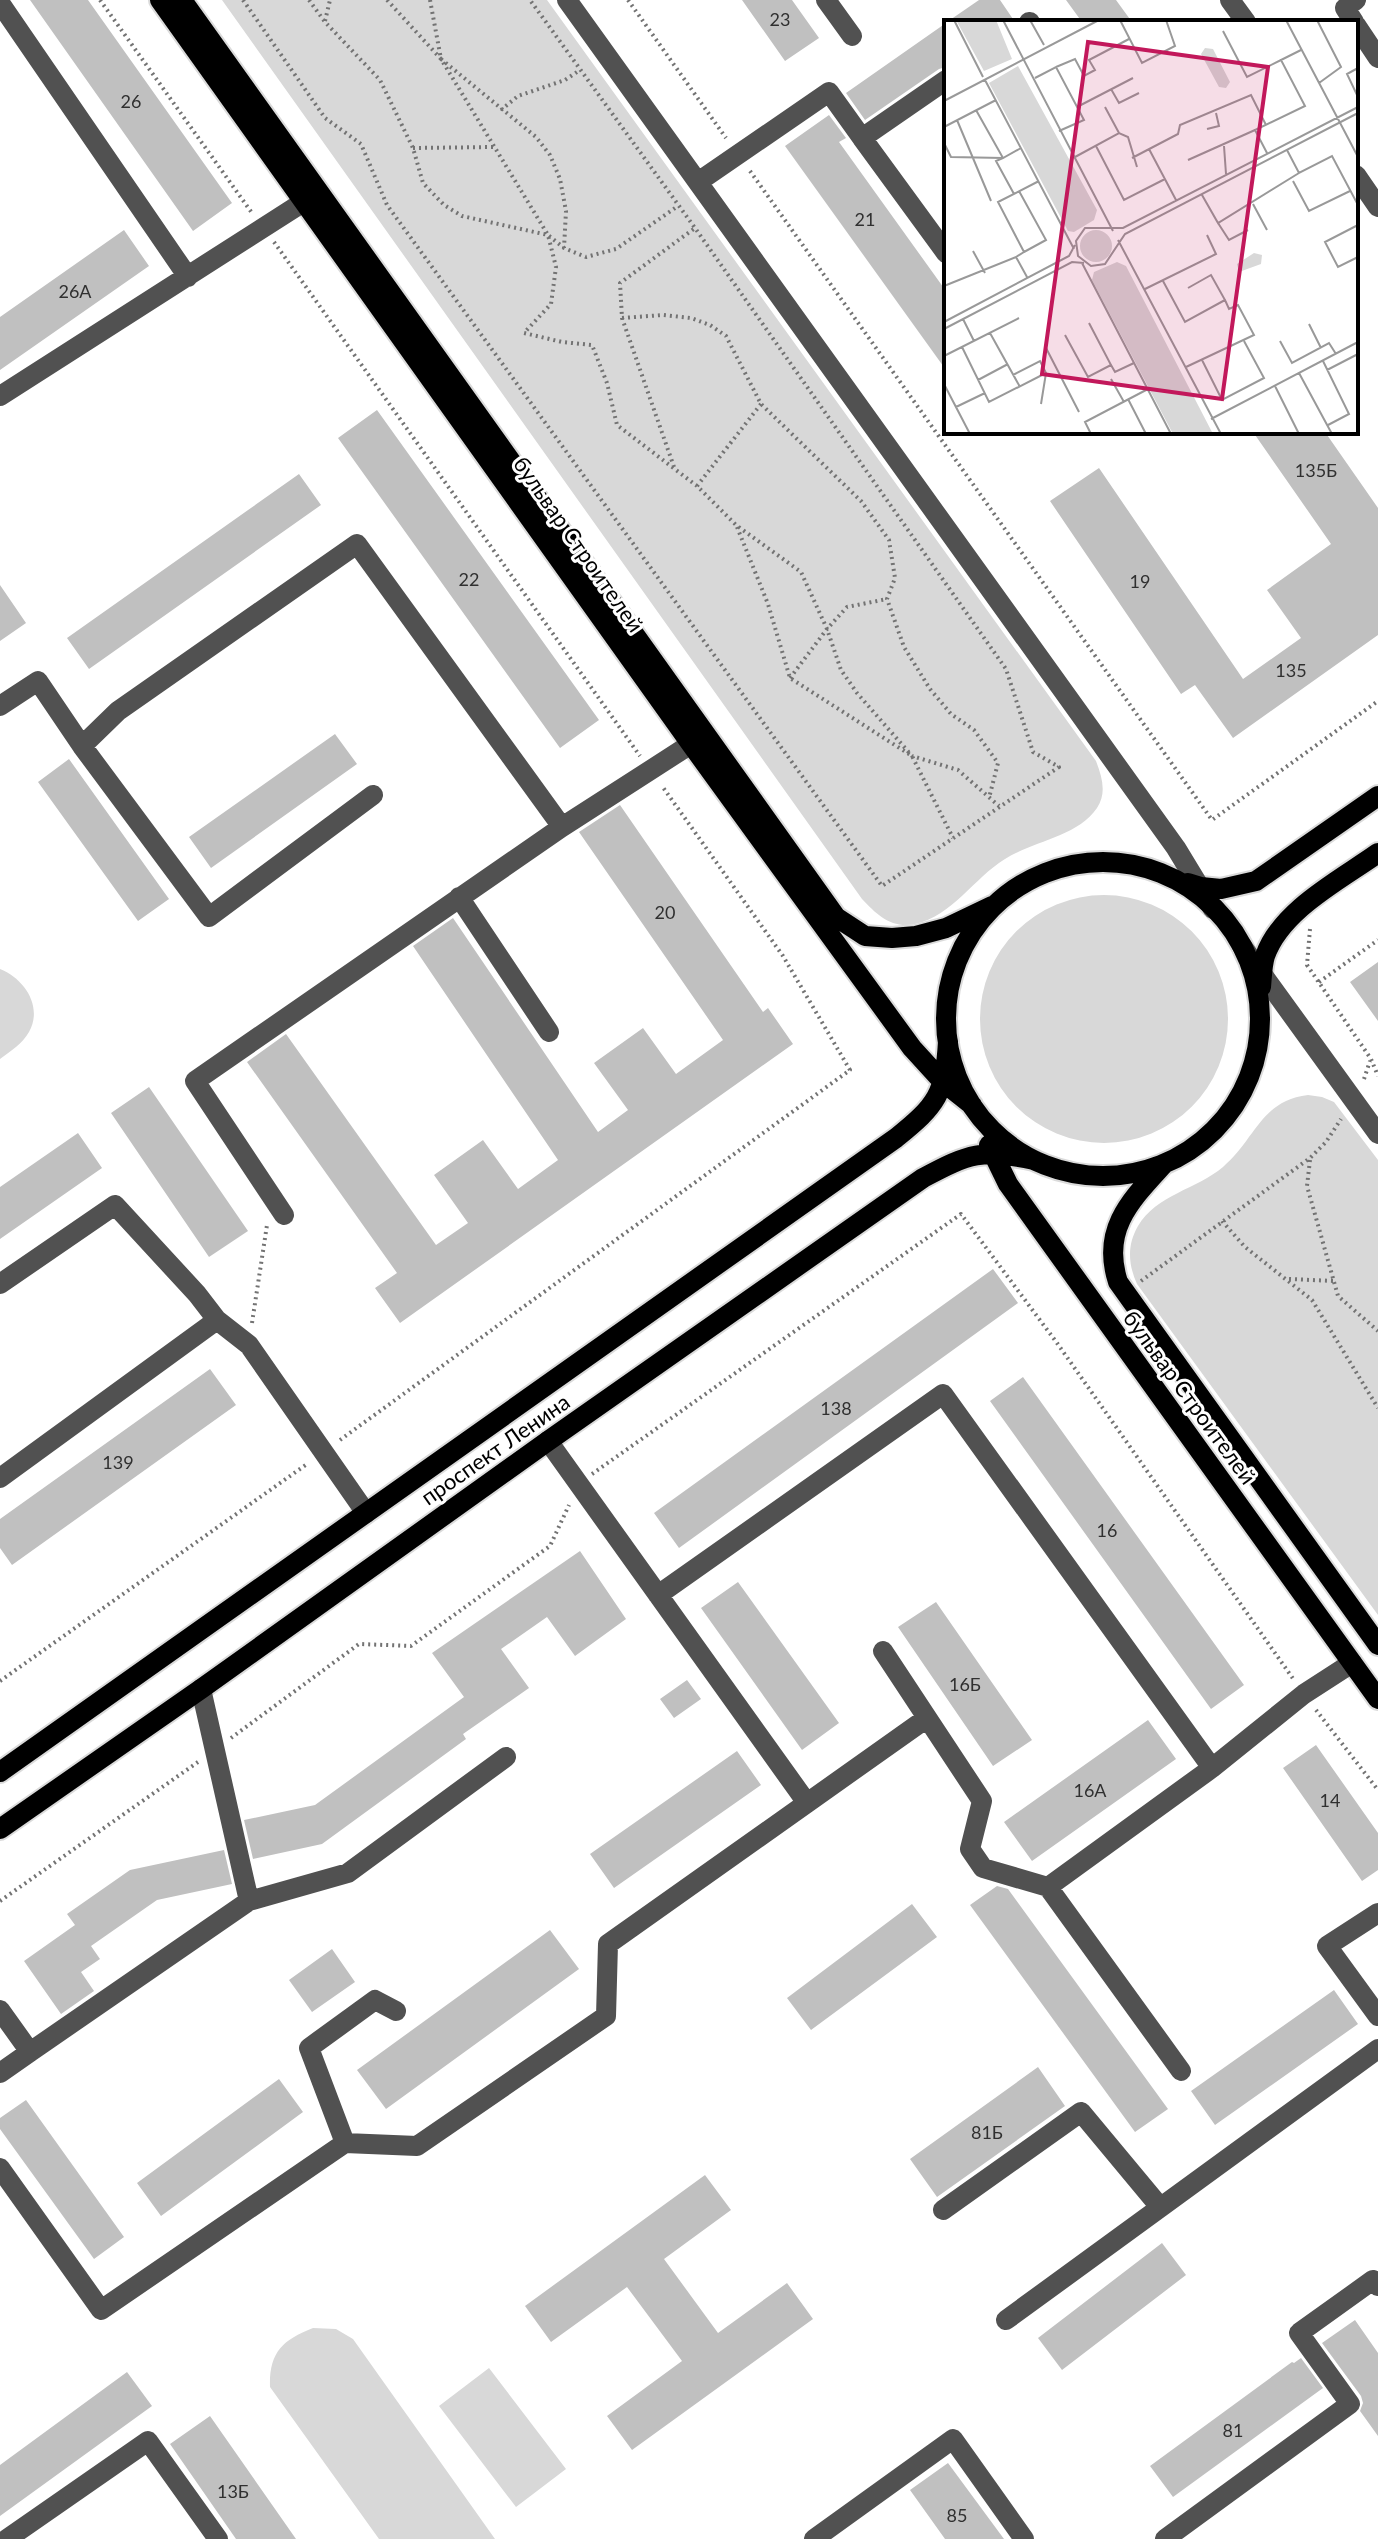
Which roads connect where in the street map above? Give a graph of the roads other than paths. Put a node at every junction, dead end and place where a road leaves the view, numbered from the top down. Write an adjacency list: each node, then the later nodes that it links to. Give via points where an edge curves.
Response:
1 (160, 0): 15 (main road, бульвар Строителей)
2 (182, 0): 30 (main road, бульвар Строителей, via 836,917 865,936 892,938 946,928)
3 (567, 0): 14 (street)
4 (826, 0): 9 (street)
5 (1230, 0): 7 (street)
6 (0, 3): 18 (street)
7 (1245, 20)
8 (1358, 24): 10 (street)
9 (852, 36)
10 (1378, 58)
11 (944, 81): 12 (street)
12 (862, 138): 14 (street, via 829,92); 17 (street)
13 (1358, 178): 16 (street)
14 (698, 182): 28 (street)
15 (305, 201): 18 (street); 21 (main road, бульвар Строителей)
16 (1378, 207)
17 (944, 250)
18 (188, 277): 19 (street)
19 (0, 396)
20 (0, 706): 22 (street, via 38,681)
21 (691, 744): 25 (street); 37 (main road, бульвар Строителей, via 912,1048)
22 (82, 746): 23 (street, via 209,917); 25 (street, via 118,711 357,544)
23 (373, 795)
24 (1378, 796): 28 (main road, via 1256,881 1221,889)
25 (562, 827): 29 (street)
26 (1378, 853): 33 (main road, via 1284,923)
27 (1173, 877): 28 (main road); 30 (main road, via 1122,860 1080,863 1041,873); 31 (main road)
28 (1201, 887): 31 (street)
29 (459, 897): 35 (street); 43 (street, via 195,1081)
30 (992, 906): 36 (main road, via 974,928 952,976)
31 (1213, 909): 32 (main road)
32 (1242, 946): 33 (street); 34 (main road)
33 (1262, 972): 34 (main road); 39 (street)
34 (1260, 1007): 42 (main road, via 1256,1058 1238,1101 1205,1141)
35 (549, 1032)
36 (948, 1041): 37 (main road, проспект Ленина); 38 (main road)
37 (943, 1082): 38 (main road, бульвар Строителей); 48 (main road, проспект Ленина, via 925,1115 896,1138)
38 (976, 1109): 40 (main road, бульвар Строителей); 41 (main road, via 995,1132)
39 (1378, 1134)
40 (991, 1154): 41 (main road, проспект Ленина); 46 (main road, проспект Ленина, via 960,1158 923,1178); 52 (main road, бульвар Строителей)
41 (1034, 1160): 42 (main road, via 1084,1174)
42 (1163, 1165): 50 (main road, бульвар Строителей, via 1120,1219 1112,1255 1118,1282)
43 (284, 1215)
44 (0, 1284): 45 (street, via 115,1205)
45 (217, 1320): 47 (street); 48 (street, via 249,1345)
46 (548, 1441): 49 (street); 53 (main road, проспект Ленина)
47 (0, 1478)
48 (366, 1513): 58 (main road, проспект Ленина)
49 (658, 1595): 57 (street, via 943,1394); 59 (street)
50 (1378, 1645)
51 (883, 1651): 55 (street)
52 (1352, 1663): 54 (main road, бульвар Строителей); 57 (street)
53 (201, 1689): 60 (main road, проспект Ленина); 62 (street)
54 (1378, 1699)
55 (927, 1718): 59 (street); 61 (street, via 982,1801 970,1849 983,1868)
56 (506, 1757): 62 (street, via 348,1873)
57 (1212, 1768): 61 (street)
58 (0, 1772)
59 (807, 1803): 71 (street, via 608,1944 606,2016 417,2146)
60 (0, 1829)
61 (1048, 1887): 69 (street)
62 (249, 1901): 68 (street)
63 (1378, 1913): 66 (street, via 1327,1946)
64 (0, 2010): 68 (street)
65 (396, 2011): 71 (street, via 375,2000 309,2048)
66 (1378, 2016)
67 (1378, 2049): 73 (street)
68 (30, 2052): 70 (street)
69 (1181, 2071)
70 (0, 2073)
71 (345, 2143): 72 (street, via 101,2310)
72 (0, 2168)
73 (1160, 2207): 74 (street, via 1081,2112); 76 (street)
74 (943, 2210)
75 (1378, 2286): 81 (street, via 1373,2280 1299,2333 1350,2404)
76 (1006, 2320)
77 (7, 2539): 78 (street, via 148,2441)
78 (218, 2539)
79 (814, 2539): 80 (street, via 953,2439)
80 (1024, 2539)
81 (1165, 2539)

